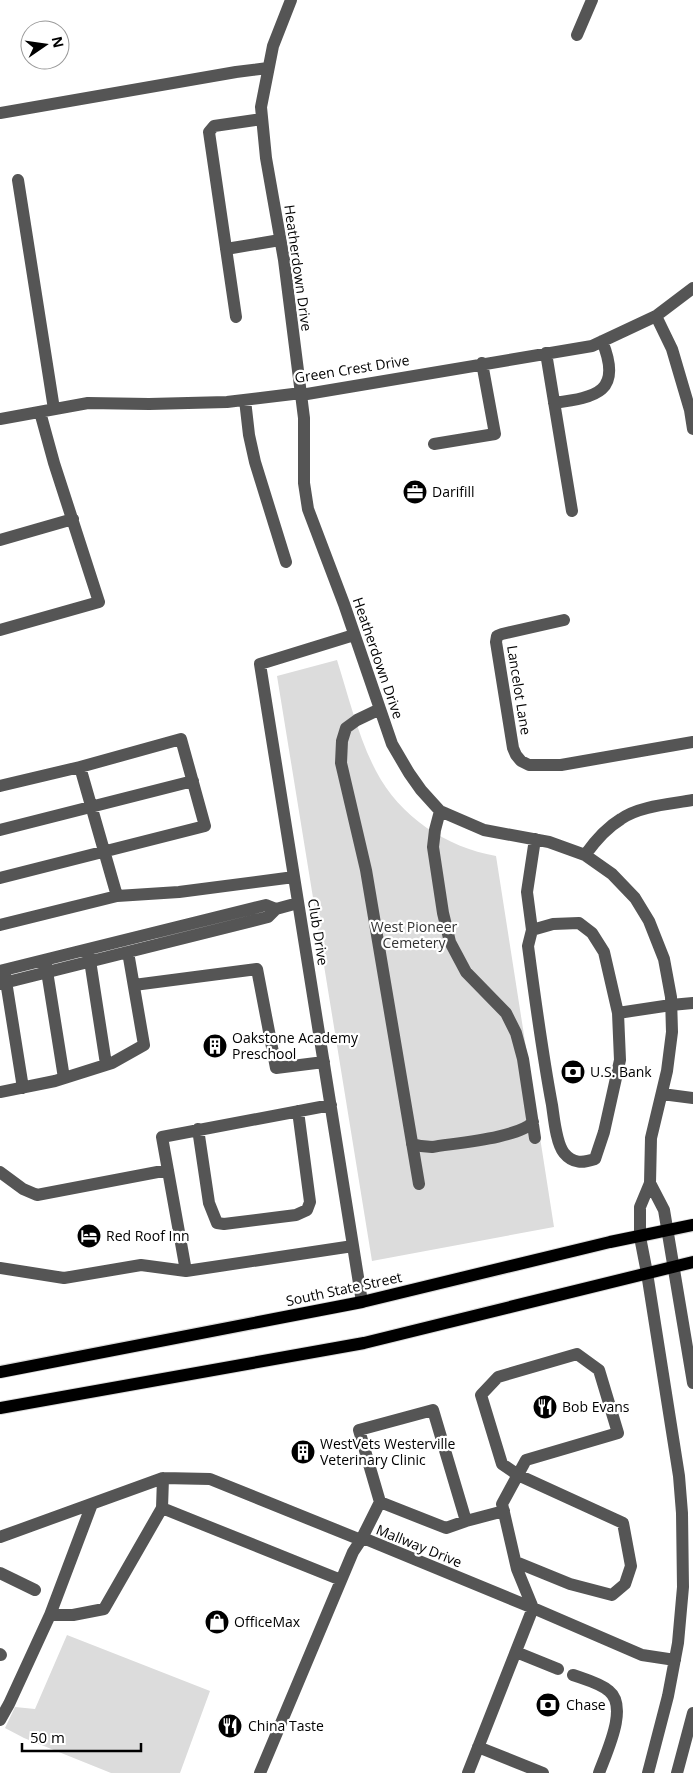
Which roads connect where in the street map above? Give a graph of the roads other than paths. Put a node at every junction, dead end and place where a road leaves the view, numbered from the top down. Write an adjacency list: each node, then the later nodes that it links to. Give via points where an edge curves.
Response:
1 (291, 0): 4 (street, Heatherdown Drive)
2 (592, 0): 3 (street)
3 (577, 35)
4 (268, 68): 5 (street); 6 (street, Heatherdown Drive)
5 (0, 113)
6 (262, 119): 8 (street, Heatherdown Drive); 9 (street, via 214,126 209,132)
7 (18, 180): 19 (street)
8 (280, 240): 9 (street); 16 (street, Heatherdown Drive)
9 (226, 249): 12 (street)
10 (693, 288): 11 (street, Green Crest Drive)
11 (656, 316): 13 (street, Green Crest Drive); 22 (street, via 672,349)
12 (236, 317)
13 (602, 341): 14 (street, Green Crest Drive, via 592,346); 18 (street, via 610,366 606,385 592,396)
14 (546, 353): 15 (street, Green Crest Drive); 18 (street)
15 (482, 363): 16 (street, Green Crest Drive); 23 (street, via 495,434)
16 (301, 393): 17 (street, Green Crest Drive); 30 (street, Heatherdown Drive, via 308,509)
17 (245, 400): 19 (street, Green Crest Drive, via 88,403); 27 (street, via 255,462)
18 (554, 403): 24 (street)
19 (54, 409): 20 (street, Green Crest Drive)
20 (40, 412): 21 (street, Green Crest Drive); 25 (street)
21 (0, 419)
22 (693, 429)
23 (434, 444)
24 (572, 511)
25 (73, 519): 26 (street); 29 (street, via 99,602)
26 (0, 540)
27 (286, 562)
28 (564, 620): 32 (street, Lancelot Lane, via 497,636 513,748 521,762 561,765)
29 (0, 630)
30 (354, 635): 31 (street, Heatherdown Drive); 43 (street, Club Drive, via 260,664)
31 (380, 709): 38 (street, Heatherdown Drive, via 392,744 409,773); 71 (street, via 346,728 341,763 366,870)
32 (693, 742)
33 (80, 766): 34 (street, via 181,739); 35 (street); 37 (street)
34 (193, 781): 37 (street); 41 (street, via 205,826)
35 (0, 786)
36 (693, 800): 42 (street, via 648,808 622,818 599,837)
37 (91, 806): 39 (street); 41 (street)
38 (440, 810): 40 (street, Heatherdown Drive, via 484,830); 68 (street, via 433,847 450,942 466,972 506,1013 516,1033)
39 (0, 830)
40 (536, 839): 42 (street, Heatherdown Drive); 49 (street, via 527,892)
41 (104, 852): 44 (street); 45 (street)
42 (585, 855): 57 (street, Heatherdown Drive, via 612,874 635,898 649,922 664,959)
43 (294, 877): 45 (street, via 179,892); 46 (street, Club Drive)
44 (0, 878)
45 (117, 896): 48 (street)
46 (298, 903): 47 (street); 59 (street, Club Drive)
47 (276, 909): 50 (street, via 268,917); 51 (street, via 266,905)
48 (0, 925)
49 (532, 930): 58 (street, via 553,924 579,923 592,933 604,952); 58 (street, via 528,946 542,1054 557,1133 564,1153 574,1161 582,1163 595,1159 604,1132 620,1060)
50 (128, 952): 51 (street); 55 (street)
51 (89, 955): 52 (street); 60 (street)
52 (46, 966): 53 (street); 54 (street); 61 (street)
53 (2, 970): 54 (street)
54 (3, 984): 62 (street)
55 (134, 986): 59 (street, via 257,969 276,1068); 60 (street, via 144,1045)
56 (693, 1003): 57 (street)
57 (671, 1005): 58 (street); 64 (street, Heatherdown Drive, via 672,1032)
58 (618, 1013)
59 (324, 1062): 66 (street, Club Drive)
60 (106, 1064): 61 (street)
61 (64, 1078): 62 (street)
62 (23, 1088): 63 (street)
63 (0, 1092)
64 (662, 1094): 65 (street); 74 (street, Heatherdown Drive, via 651,1138)
65 (693, 1098)
66 (331, 1105): 67 (street); 79 (street, Club Drive)
67 (298, 1111): 69 (street); 69 (street, via 310,1202 307,1210 296,1215 217,1223 209,1203)
68 (533, 1122): 70 (street); 71 (street, via 506,1134 432,1147)
69 (198, 1129): 72 (street, via 162,1137)
70 (535, 1138)
71 (412, 1144): 75 (street)
72 (168, 1170): 73 (street, via 37,1195); 83 (street)
73 (0, 1172)
74 (650, 1183): 77 (street, Heatherdown Drive, via 664,1210); 78 (street, Heatherdown Drive, via 640,1207)
75 (419, 1184)
76 (693, 1225): 77 (main road, South State Street)
77 (668, 1231): 78 (main road, South State Street); 81 (street, Heatherdown Drive)
78 (640, 1237): 84 (street, Heatherdown Drive); 85 (main road, South State Street)
79 (353, 1246): 83 (street); 85 (street, Club Drive)
80 (693, 1262): 81 (main road)
81 (674, 1266): 84 (main road); 87 (street, Heatherdown Drive)
82 (0, 1268): 83 (street, via 64,1278 141,1265)
83 (186, 1271)
84 (648, 1273): 88 (main road, via 364,1343); 105 (street, Heatherdown Drive, via 680,1476 683,1587)
85 (362, 1302): 86 (main road, South State Street)
86 (0, 1372)
87 (693, 1383)
88 (0, 1408)
89 (518, 1475): 89 (street, via 526,1460 618,1433 599,1370 577,1354 498,1377 481,1395 502,1464); 94 (street, via 502,1504); 98 (street, via 623,1523 631,1566 625,1584 612,1595 570,1584)
90 (162, 1478): 92 (street); 93 (street); 97 (street, via 210,1479)
91 (380, 1502): 95 (street, via 446,1528); 95 (street, via 359,1430 433,1410); 97 (street)
92 (92, 1504): 96 (street); 103 (street)
93 (162, 1508): 100 (street); 103 (street, via 104,1609 73,1615)
94 (504, 1511): 95 (street); 98 (street)
95 (466, 1520)
96 (0, 1537)
97 (361, 1540): 100 (street, Mallway Drive); 102 (street, Mallway Drive, via 368,1540)
98 (516, 1562): 102 (street)
99 (0, 1573): 101 (street)
100 (341, 1580): 111 (street, Mallway Drive)
101 (35, 1590)
102 (533, 1608): 104 (street); 105 (street, Mallway Drive, via 642,1655)
103 (50, 1615): 109 (street)
104 (516, 1652): 106 (street); 110 (street)
105 (675, 1660): 115 (street, Heatherdown Drive)
106 (558, 1669)
107 (572, 1675): 114 (street, via 610,1691 617,1707 617,1721)
108 (693, 1712): 116 (street)
109 (0, 1720)
110 (478, 1747): 112 (street); 113 (street)
111 (260, 1773)
112 (468, 1773)
113 (542, 1773)
114 (599, 1773)
115 (648, 1773)
116 (677, 1773)

